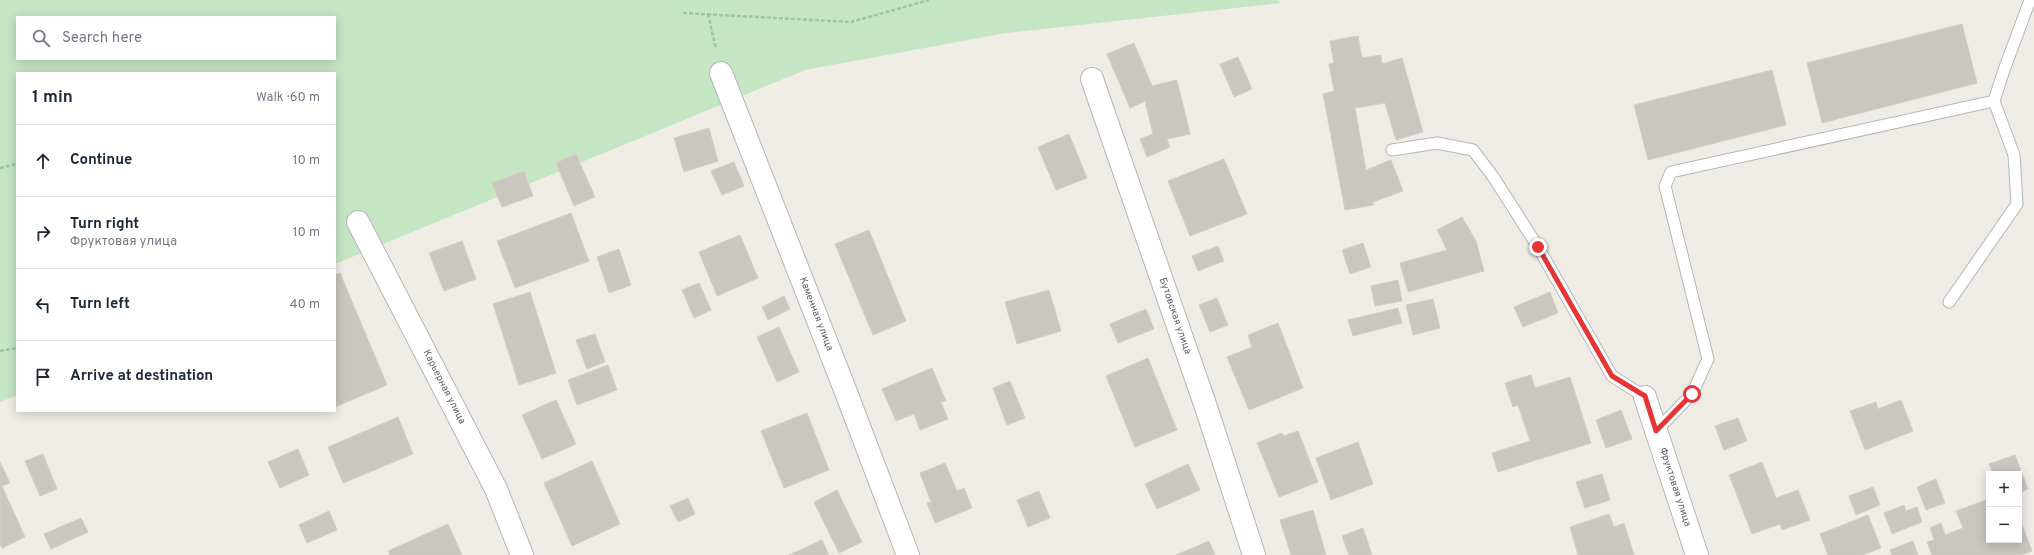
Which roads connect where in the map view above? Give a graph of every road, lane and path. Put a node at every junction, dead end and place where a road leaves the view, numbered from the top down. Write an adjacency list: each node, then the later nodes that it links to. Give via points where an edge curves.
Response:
1 (929, 0): 4 (path, via 851,22)
2 (2030, 0): 7 (lane)
3 (683, 13): 4 (path)
4 (708, 14): 5 (path)
5 (721, 73): 18 (street, Каменная улица)
6 (1092, 79): 19 (street, Бутовская улица, via 1207,410)
7 (1994, 101): 12 (lane, via 2014,155 2017,204); 16 (lane, via 1671,172 1665,186 1708,359 1692,394)
8 (1392, 150): 15 (lane, via 1437,143 1473,150 1538,247 1612,376)
9 (16, 164): 10 (path)
10 (0, 168)
11 (358, 222): 17 (street, Карьерная улица, via 496,489)
12 (1949, 302)
13 (16, 348): 14 (path)
14 (0, 351)
15 (1645, 396): 16 (street, Фруктовая улица)
16 (1656, 431): 20 (street, Фруктовая улица)
17 (522, 555)
18 (908, 555)
19 (1254, 555)
20 (1697, 555)

